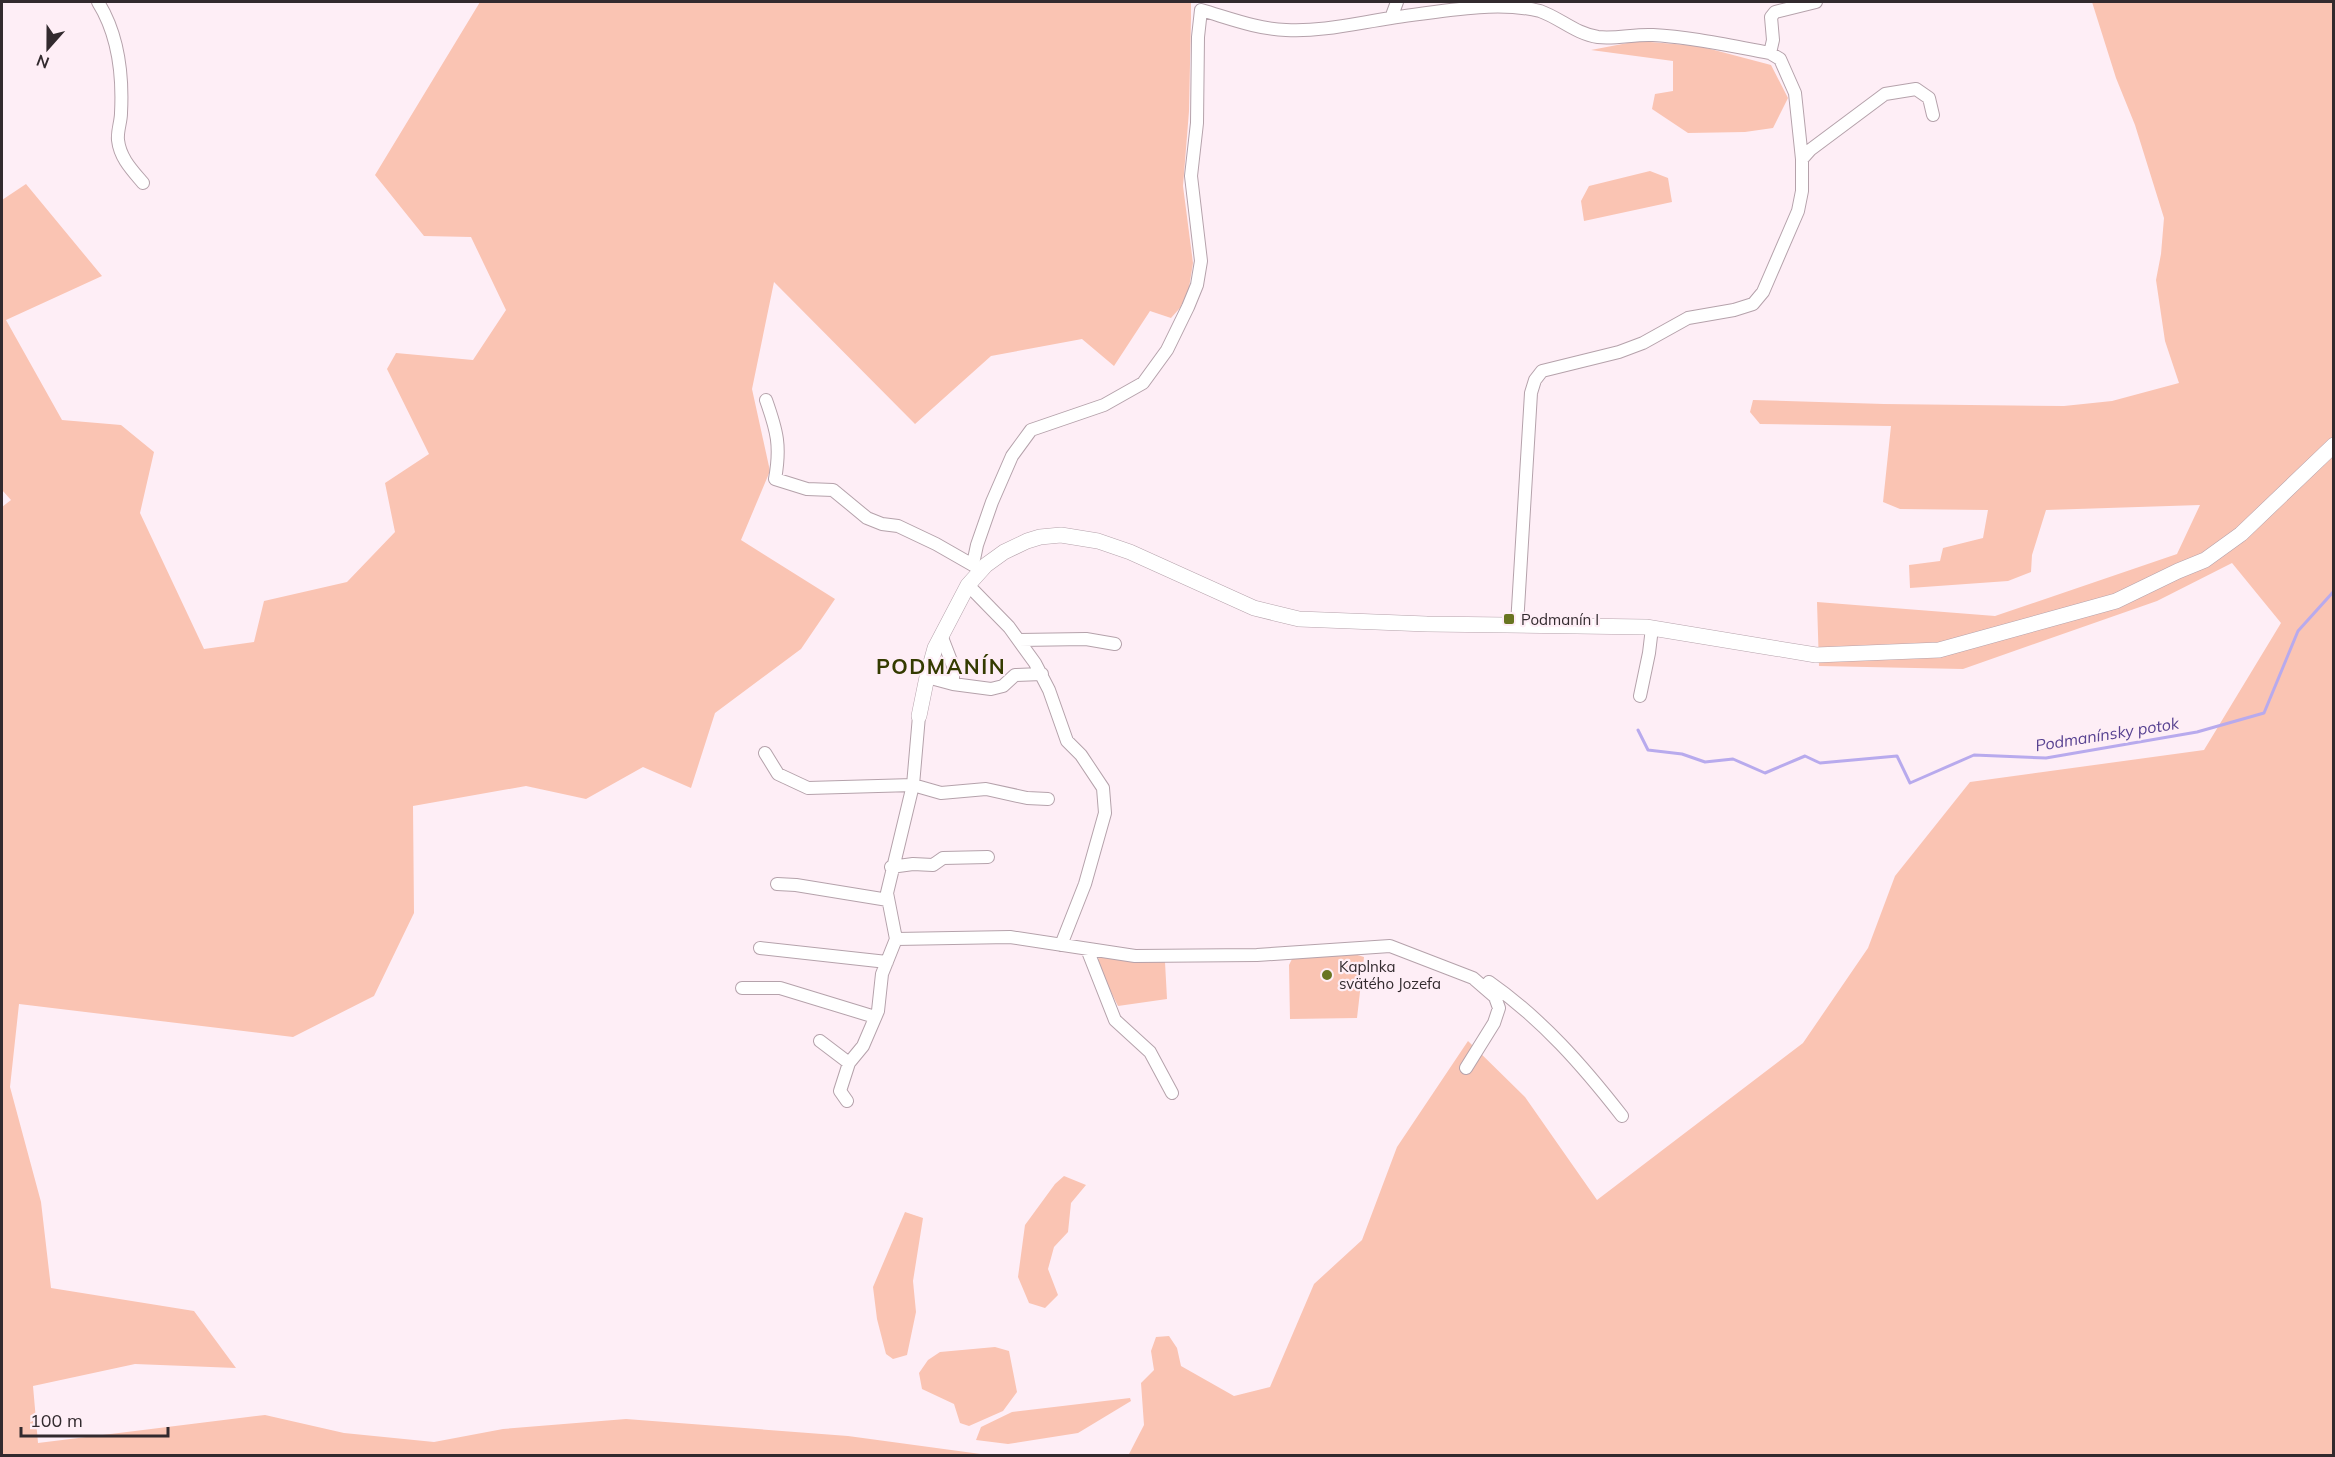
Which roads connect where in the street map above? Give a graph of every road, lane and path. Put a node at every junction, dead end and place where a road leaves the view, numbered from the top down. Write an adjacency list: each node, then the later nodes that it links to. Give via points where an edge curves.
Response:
1 (98, 2): 10 (street, via 120,66 118,140 124,161)
2 (1397, 2): 6 (street)
3 (1770, 2): 5 (street)
4 (1816, 2): 5 (street, via 1782,8)
5 (1771, 17): 7 (street)
6 (1391, 18): 7 (street, via 1500,3 1542,11 1595,37 1684,38); 13 (street, via 1284,30 1201,10 1191,176 1201,261 1197,285 1167,350 1143,383 1104,405 1031,430 1012,456 992,502 977,545)
7 (1770, 53): 9 (street, via 1780,59 1795,93)
8 (1934, 114): 9 (street, via 1929,98 1916,89 1885,94)
9 (1802, 159): 15 (street, via 1798,211 1763,292 1753,304 1688,318 1643,343 1542,371 1535,380 1531,393)
10 (143, 183)
11 (766, 400): 13 (street, via 777,437 775,479 807,489 833,489 867,518 898,526)
12 (2334, 445): 16 (street, via 2241,534 2205,560 2116,601 1940,650 1816,655)
13 (977, 567): 14 (street); 15 (street, via 1027,541 1061,535 1113,546 1240,603 1282,616)
14 (968, 585): 17 (street); 18 (street)
15 (1517, 625): 16 (street)
16 (1652, 628): 23 (street)
17 (940, 635): 21 (street); 22 (street, via 953,666)
18 (1019, 640): 19 (street, via 1086,639); 20 (street)
19 (1115, 644)
20 (1042, 674): 22 (street, via 1015,675 1003,686 991,689); 33 (street, via 1067,741 1103,788 1105,813 1085,884)
21 (927, 677): 22 (street); 24 (street)
22 (953, 684)
23 (1640, 696)
24 (919, 716): 26 (street)
25 (765, 753): 26 (street, via 778,774 808,788)
26 (913, 785): 27 (street, via 941,793 986,789); 29 (street)
27 (1048, 799)
28 (988, 857): 29 (street, via 943,858 933,865)
29 (891, 867): 31 (street)
30 (777, 884): 31 (street)
31 (888, 900): 32 (street)
32 (896, 939): 33 (street, via 1010,937); 36 (street)
33 (1061, 945): 35 (street)
34 (760, 948): 36 (street)
35 (1087, 949): 37 (street, via 1135,956 1257,956 1390,946); 43 (street, via 1115,1020 1150,1052)
36 (887, 962): 39 (street)
37 (1473, 978): 42 (street, via 1495,997 1499,1008); 45 (street, via 1489,982 1524,1007 1565,1047)
38 (742, 988): 39 (street, via 780,988)
39 (875, 1017): 41 (street)
40 (820, 1041): 41 (street)
41 (849, 1063): 44 (street, via 840,1091)
42 (1466, 1068)
43 (1172, 1093)
44 (847, 1101)
45 (1622, 1116)

